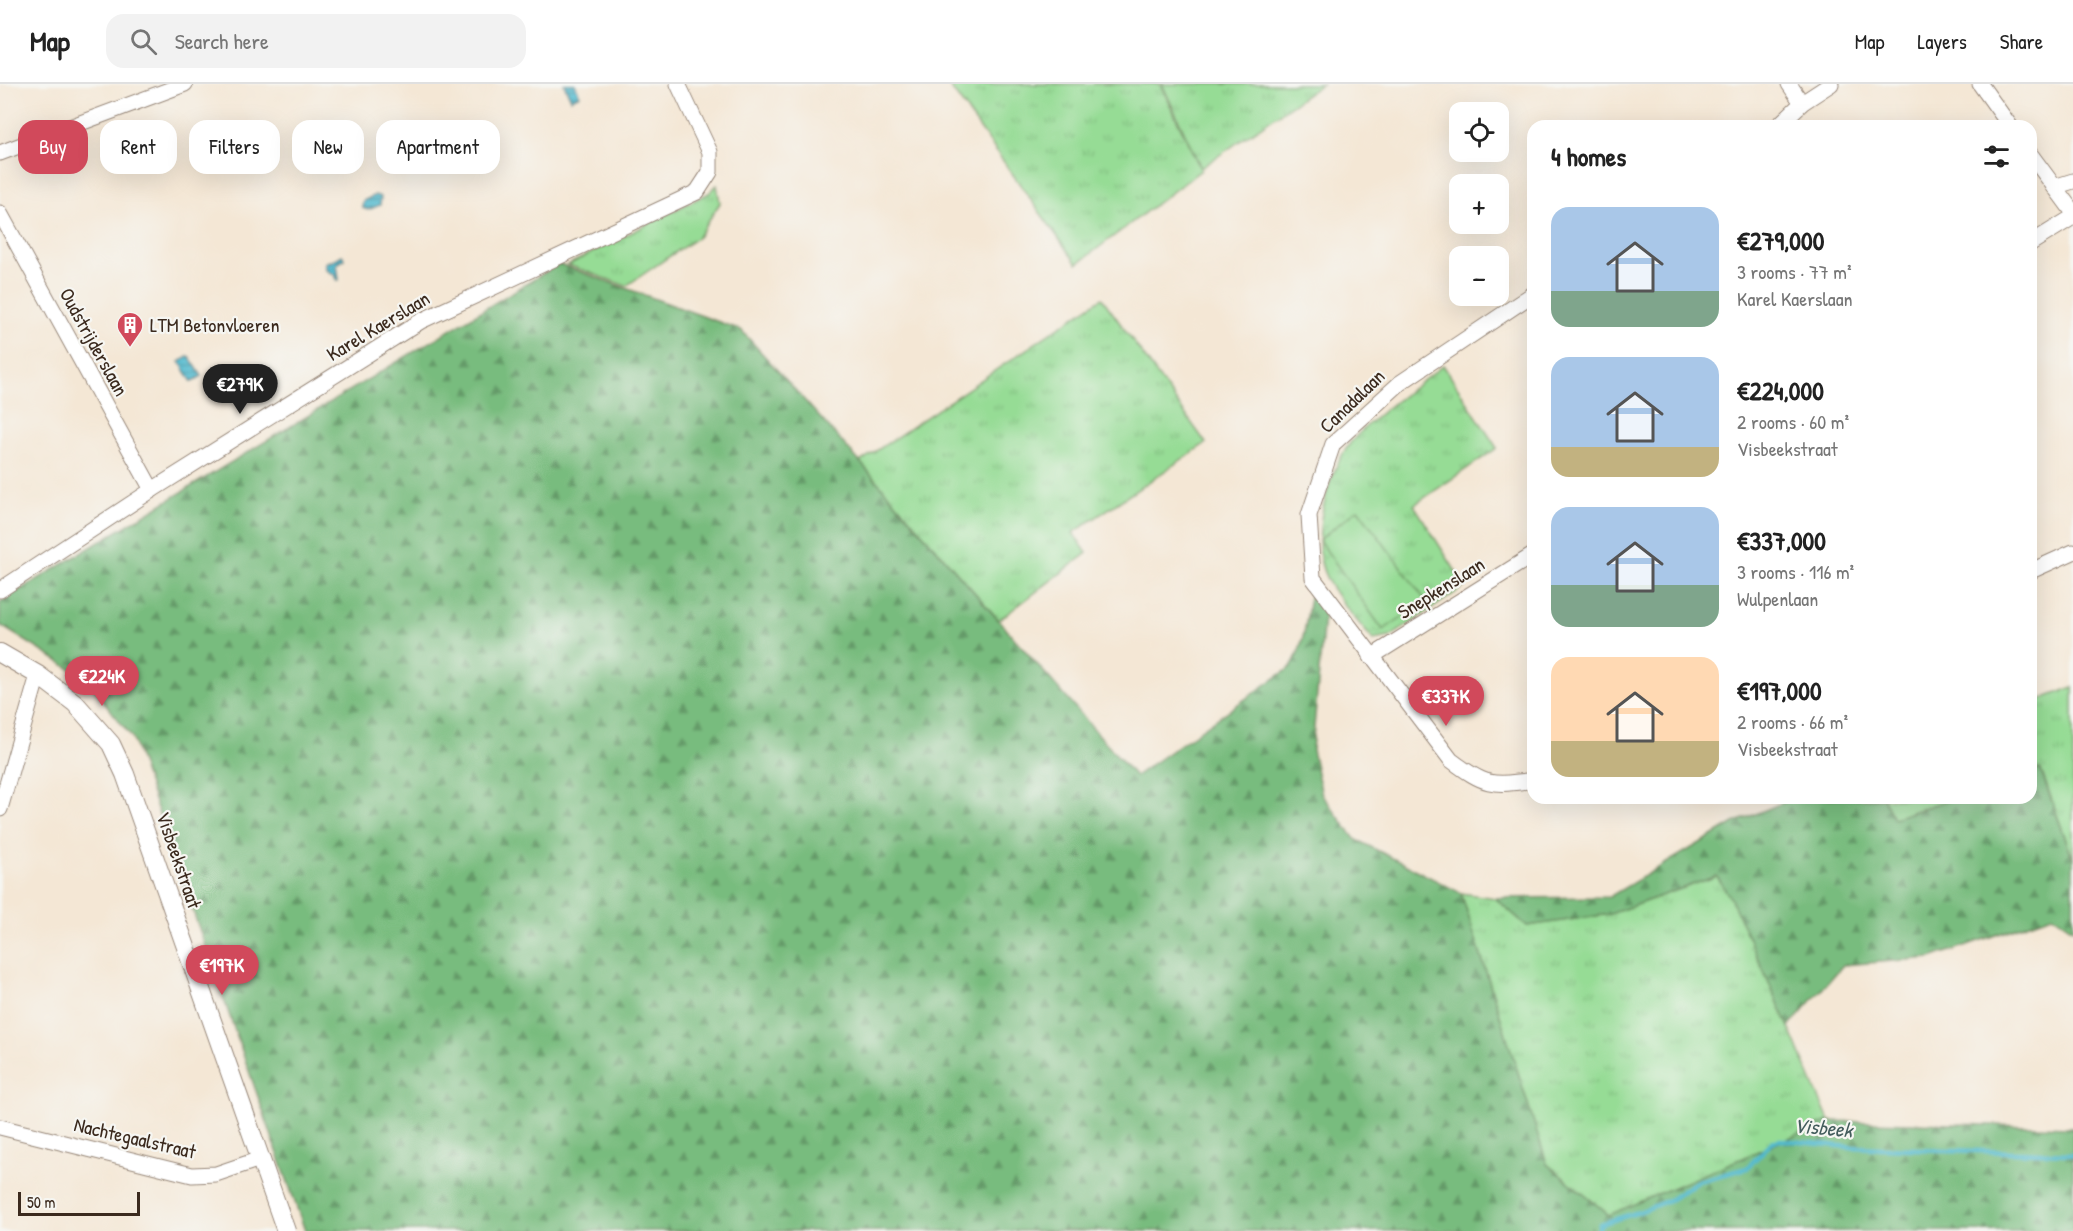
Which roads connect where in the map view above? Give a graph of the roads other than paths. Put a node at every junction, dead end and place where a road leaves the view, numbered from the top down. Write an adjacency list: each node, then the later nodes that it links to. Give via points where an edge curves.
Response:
1 (185, 84): 9 (street)
2 (678, 84): 18 (street, Karel Kaerslaan, via 710,152 710,172 697,192 421,321)
3 (1789, 84): 6 (street)
4 (1831, 84): 6 (street)
5 (1980, 84): 8 (street)
6 (1802, 103): 7 (street)
7 (1784, 120)
8 (2006, 120)
9 (0, 153)
10 (2037, 163): 12 (street)
11 (2073, 181): 12 (street)
12 (2054, 187): 13 (street)
13 (2073, 212)
14 (0, 213): 18 (street, Oudstrijderslaan)
15 (2073, 217): 16 (street)
16 (2037, 239)
17 (1527, 298): 24 (street, Canadalaan, via 1400,383 1333,444 1309,515 1313,578)
18 (152, 490): 22 (street, Karel Kaerslaan)
19 (2073, 552): 21 (street)
20 (1527, 559): 24 (street, Snepkenslaan)
21 (2037, 568)
22 (0, 590)
23 (0, 653): 25 (street, Visbeekstraat)
24 (1371, 657): 26 (street, Canadalaan, via 1451,760 1477,780 1504,785)
25 (38, 675): 27 (street); 29 (street, Visbeekstraat, via 75,703 111,744 125,774)
26 (1527, 781)
27 (0, 809)
28 (0, 1127): 29 (street, Nachtegaalstraat, via 192,1175 216,1174)
29 (260, 1159): 30 (street, Visbeekstraat)
30 (286, 1231)

